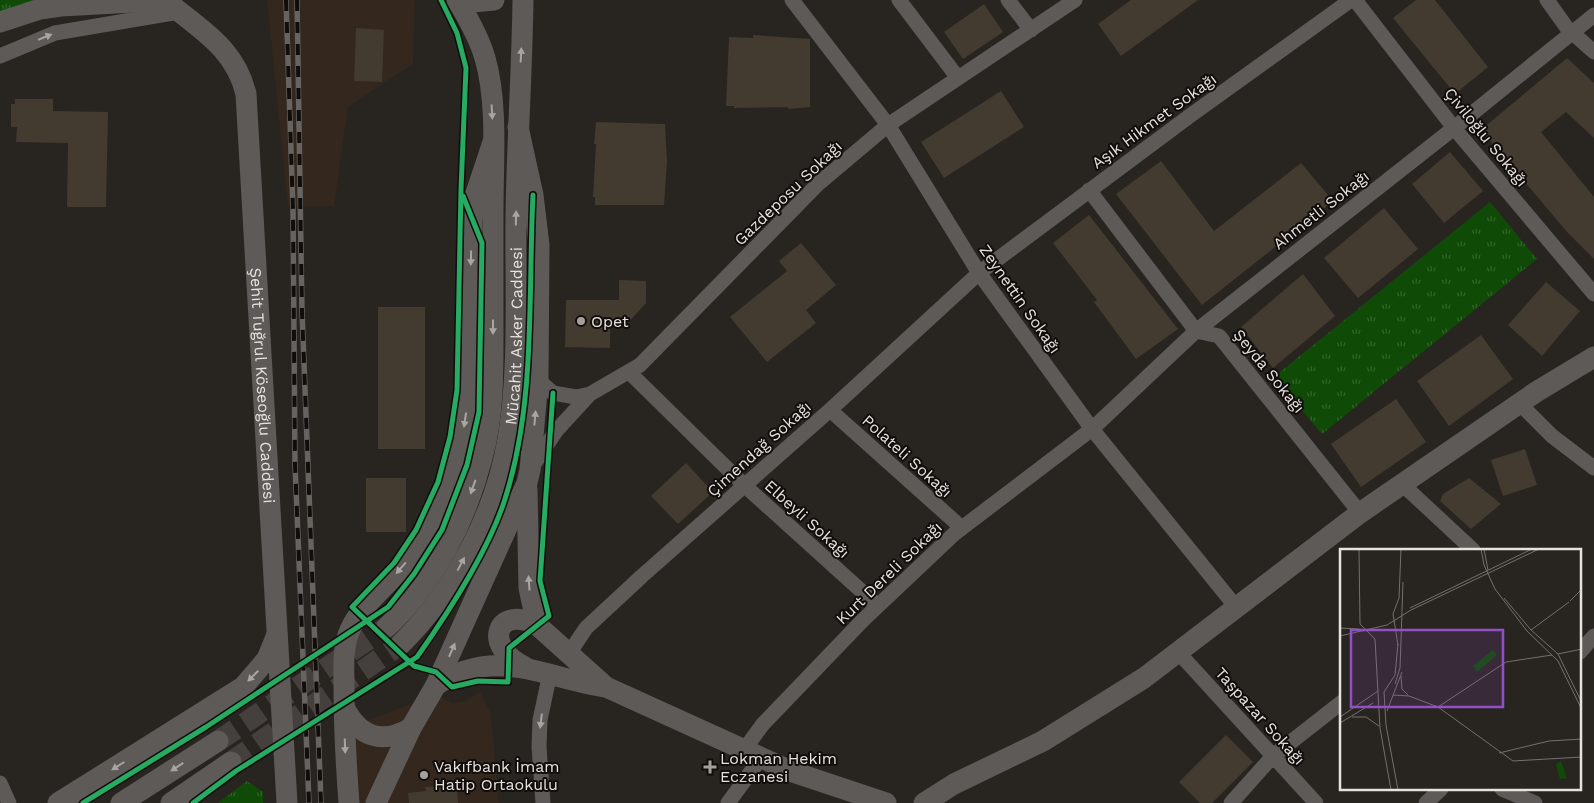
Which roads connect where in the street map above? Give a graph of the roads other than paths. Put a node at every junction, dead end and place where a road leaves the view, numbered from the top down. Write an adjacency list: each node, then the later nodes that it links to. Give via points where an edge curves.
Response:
1 (457, 0): 22 (main road, Mücahit Asker Caddesi, one-way to 22, via 485,58)
2 (469, 0): 3 (main road)
3 (494, 0)
4 (523, 0): 20 (main road, Mücahit Asker Caddesi, one-way to 4)
5 (792, 0): 19 (street, Zeynettin Sokağı)
6 (899, 0): 18 (street)
7 (1008, 0): 14 (street)
8 (1075, 0): 14 (street, Gazdeposu Sokağı)
9 (1353, 0): 21 (street, Çiviloğlu Sokağı); 23 (street, Aşık Hikmet Sokağı)
10 (1547, 0): 15 (street)
11 (171, 4): 13 (main road, via 61,6); 17 (street, one-way to 11, via 55,34); 46 (main road, Şehit Tuğrul Köseoğlu Caddesi, via 235,63 246,94)
12 (1594, 15): 15 (street, Ahmetli Sokağı)
13 (0, 22)
14 (1031, 30): 18 (street, Gazdeposu Sokağı)
15 (1572, 32): 16 (street); 21 (street, Ahmetli Sokağı)
16 (1594, 52)
17 (0, 56)
18 (958, 78): 19 (street, Gazdeposu Sokağı)
19 (888, 125): 24 (street, Zeynettin Sokağı); 28 (street, Gazdeposu Sokağı, via 818,184 640,365)
20 (518, 127): 29 (main road, via 533,195 539,245); 47 (main road, Mücahit Asker Caddesi, one-way to 20, via 431,612 454,577 483,519 504,460 514,373)
21 (1454, 128): 25 (street, Çiviloğlu Sokağı); 26 (street, Ahmetli Sokağı)
22 (492, 142): 45 (main road, Mücahit Asker Caddesi, one-way to 45, via 493,387 484,448 469,498 447,547 413,599); 55 (main road, one-way to 55, via 476,193 472,219 468,378 462,440 446,490 421,541 350,631 344,652)
23 (1090, 190): 24 (street, Aşık Hikmet Sokağı); 26 (street)
24 (979, 273): 32 (street, Çimendağ Sokağı); 33 (street, Zeynettin Sokağı)
25 (1594, 294)
26 (1196, 331): 33 (street, Ahmetli Sokağı); 39 (street, Şeyda Sokağı, via 1219,336)
27 (1594, 357): 31 (main road)
28 (629, 372): 30 (street, Gazdeposu Sokağı); 38 (street, Elbeyli Sokağı)
29 (538, 380): 30 (street, via 553,393 576,397); 36 (main road, one-way to 29)
30 (590, 394): 36 (street, via 556,431)
31 (1519, 403): 35 (street, via 1552,436); 37 (main road)
32 (830, 410): 38 (street, Çimendağ Sokağı); 40 (street, Polateli Sokağı)
33 (1092, 430): 34 (street, Ahmetli Sokağı); 43 (street, Zeynettin Sokağı)
34 (1076, 440): 40 (street, Kurt Dereli Sokağı)
35 (1594, 468)
36 (528, 477): 44 (main road, one-way to 36, via 529,588); 52 (main road, one-way to 36)
37 (1402, 484): 39 (main road); 41 (street)
38 (744, 485): 42 (street, Elbeyli Sokağı); 49 (street, Çimendağ Sokağı, via 586,628)
39 (1360, 514): 43 (main road)
40 (962, 528): 42 (street, Kurt Dereli Sokağı)
41 (1472, 549)
42 (878, 606): 58 (street, Kurt Dereli Sokağı, via 763,724)
43 (1236, 607): 48 (main road)
44 (538, 624): 49 (main road); 50 (main road, via 513,619 500,630 499,642 504,653)
45 (387, 627)
46 (277, 635): 66 (main road, one-way to 66, via 268,659 243,686); 68 (main road, Şehit Tuğrul Köseoğlu Caddesi)
47 (401, 644)
48 (1178, 652): 59 (street, Taşpazar Sokağı); 74 (main road, via 1144,678 1043,741 954,784)
49 (568, 655): 53 (main road)
50 (525, 667): 51 (main road); 52 (main road, via 471,668)
51 (550, 673): 53 (main road); 71 (street, one-way to 71, via 540,720)
52 (436, 685): 56 (main road)
53 (606, 687): 58 (main road)
54 (1340, 704): 59 (street)
55 (344, 707): 56 (main road, via 353,723 377,737 393,736); 69 (main road, one-way to 69)
56 (411, 728): 70 (main road)
57 (218, 741): 67 (main road, one-way to 67)
58 (753, 754): 72 (street, Kurt Dereli Sokağı); 73 (main road, via 793,772)
59 (1273, 756): 75 (street); 76 (street, Taşpazar Sokağı)
60 (231, 762): 64 (main road)
61 (0, 783): 65 (street)
62 (1440, 790): 77 (street)
63 (1504, 790): 78 (street)
64 (174, 802)
65 (9, 803)
66 (58, 803)
67 (121, 803)
68 (287, 803)
69 (349, 803)
70 (376, 803)
71 (543, 803)
72 (728, 803)
73 (886, 803)
74 (924, 803)
75 (1231, 803)
76 (1316, 803)
77 (1426, 803)
78 (1535, 803)

